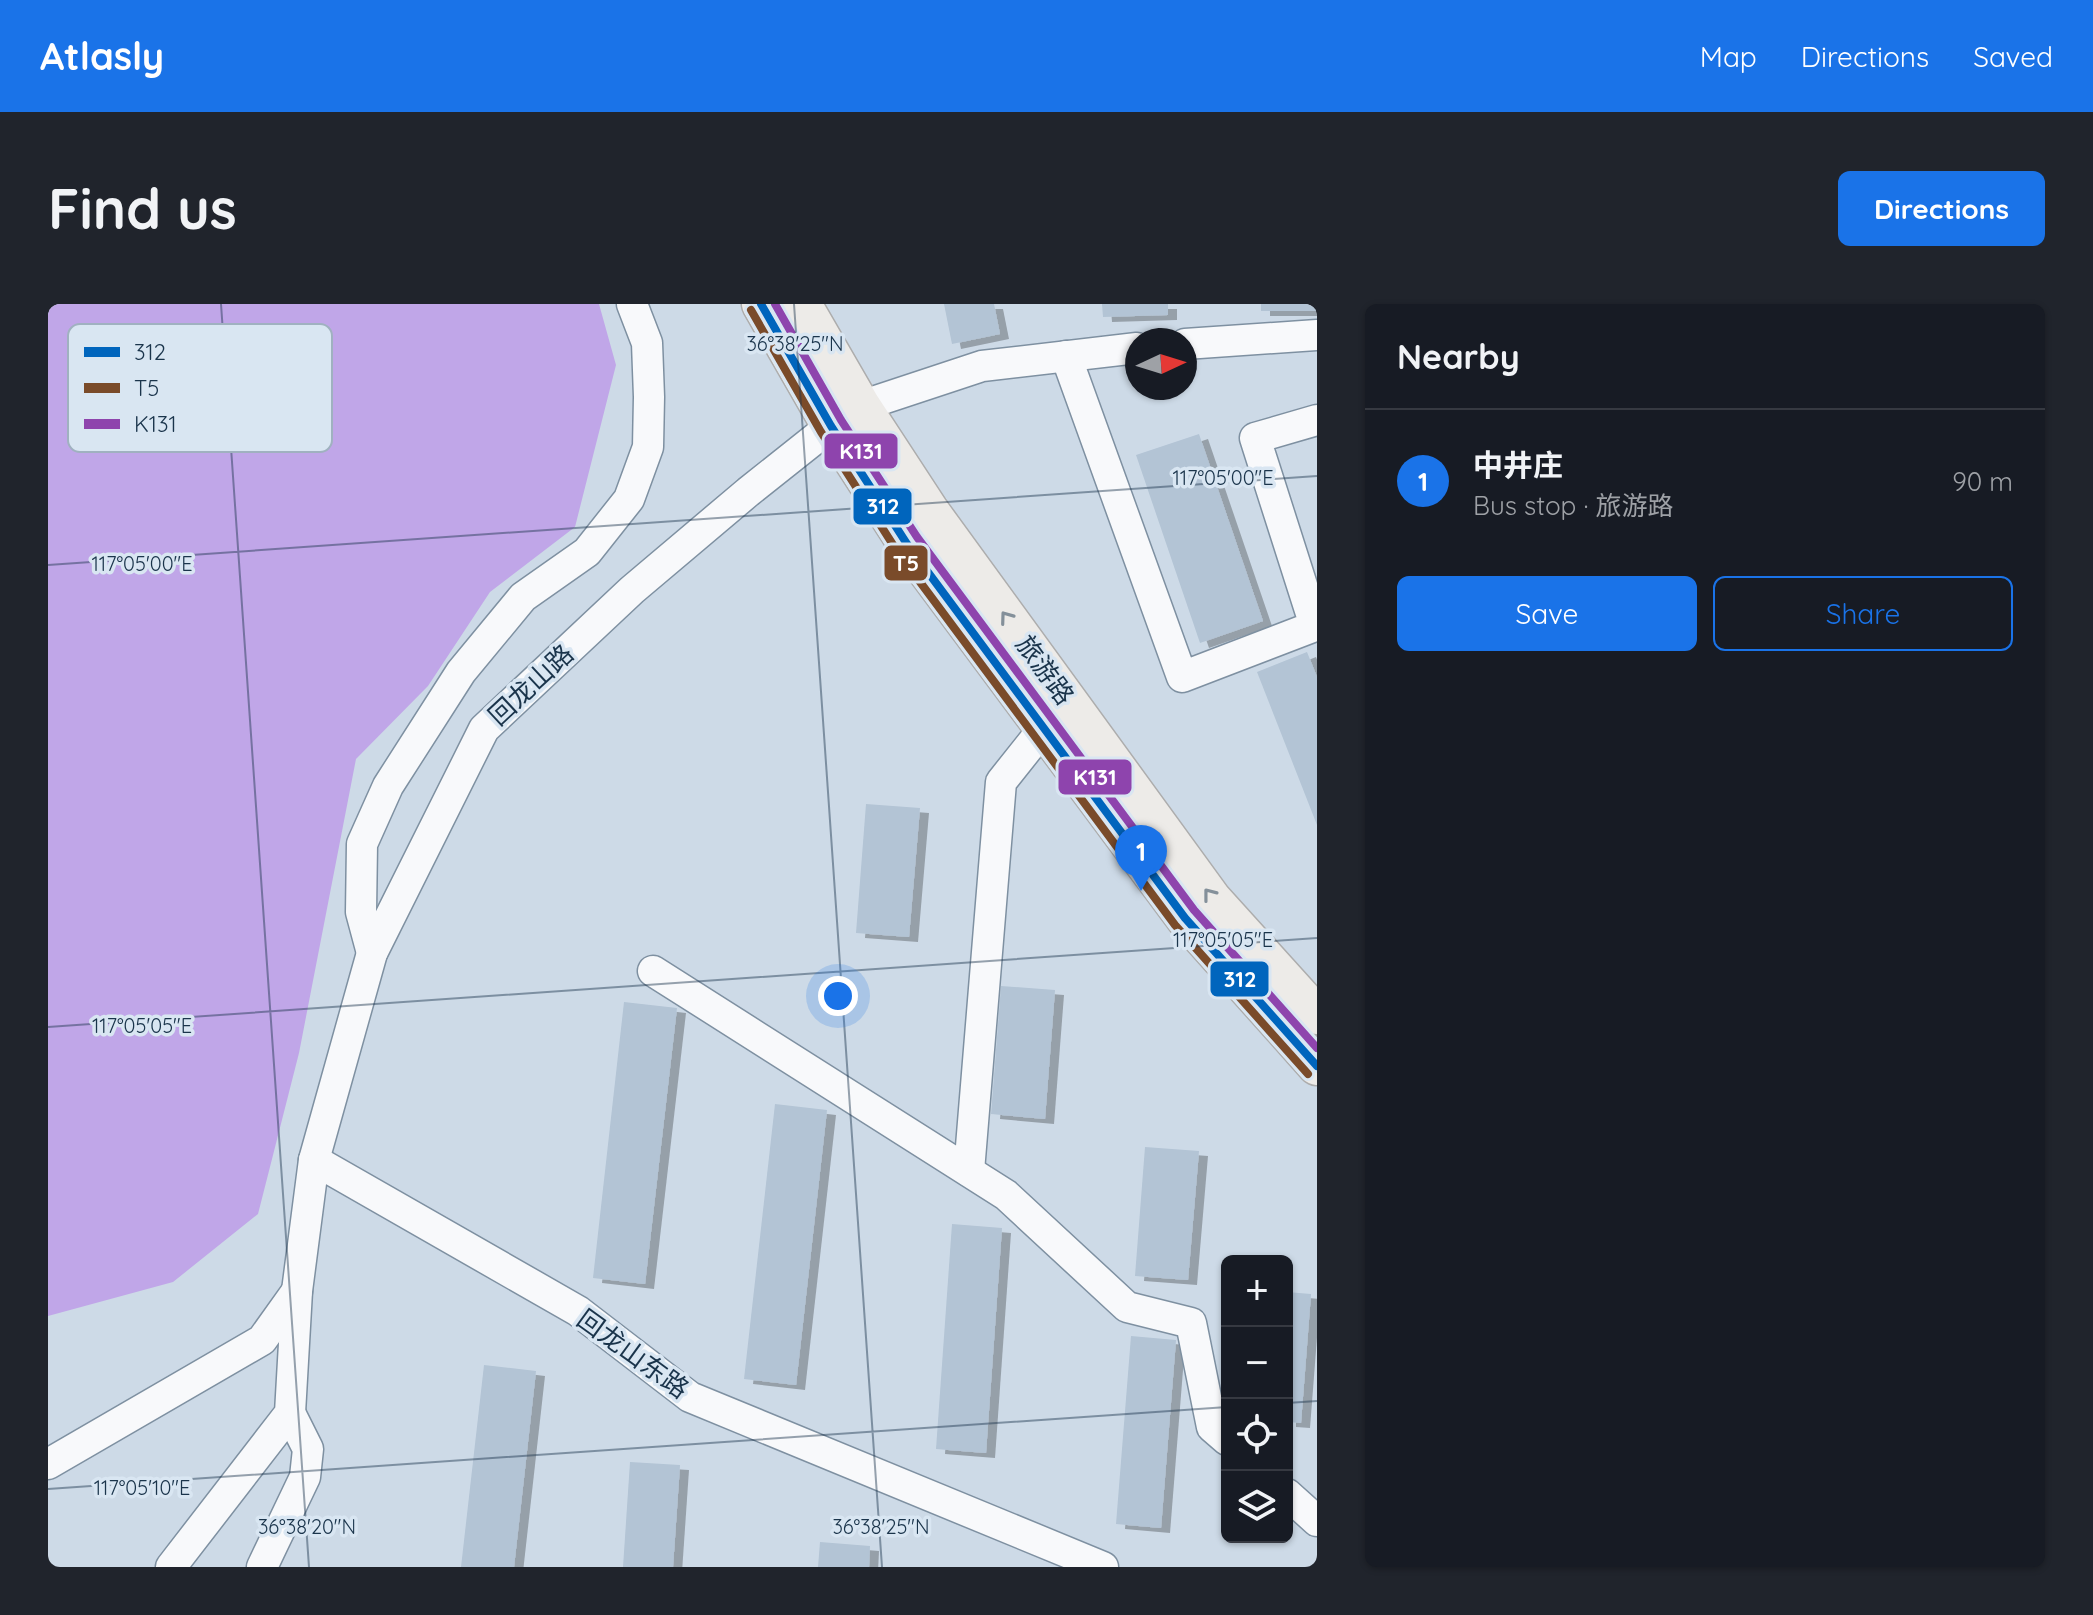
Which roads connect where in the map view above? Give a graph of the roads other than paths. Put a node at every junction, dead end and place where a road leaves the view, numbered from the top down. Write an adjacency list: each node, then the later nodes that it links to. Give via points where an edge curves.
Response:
1 (632, 304): 12 (street, via 647,343 649,397 648,447 629,499 587,552 523,597 461,672 388,786 362,844 361,912)
2 (761, 304): 8 (main road, 旅游路)
3 (802, 304): 8 (main road, 旅游路)
4 (1317, 335): 5 (street)
5 (1197, 343)
6 (1125, 349): 7 (street)
7 (1066, 356): 8 (street, via 982,366); 10 (street, via 1182,677)
8 (846, 416): 11 (main road, 旅游路, via 907,544); 12 (street, 回龙山路, via 632,590 484,729); 14 (main road, 旅游路, one-way to 8, via 1212,899 929,510)
9 (1317, 420): 10 (street, via 1255,438)
10 (1316, 628)
11 (1044, 728): 15 (main road, 旅游路, via 1185,918); 17 (street, via 1001,782)
12 (372, 953): 16 (street, 回龙山路)
13 (653, 971): 17 (street)
14 (1317, 1015)
15 (1317, 1066)
16 (314, 1160): 18 (street, 回龙山路); 26 (street, 回龙山东路, via 578,1311 690,1397)
17 (969, 1171): 20 (street, via 1006,1195 1127,1307 1191,1323 1212,1427)
18 (297, 1291): 19 (street, 回龙山路); 21 (street, via 262,1340)
19 (290, 1413): 24 (street); 25 (street, via 308,1449 305,1477)
20 (1221, 1435)
21 (48, 1464)
22 (1293, 1499): 23 (street)
23 (1317, 1521)
24 (171, 1567)
25 (262, 1567)
26 (1103, 1567)

